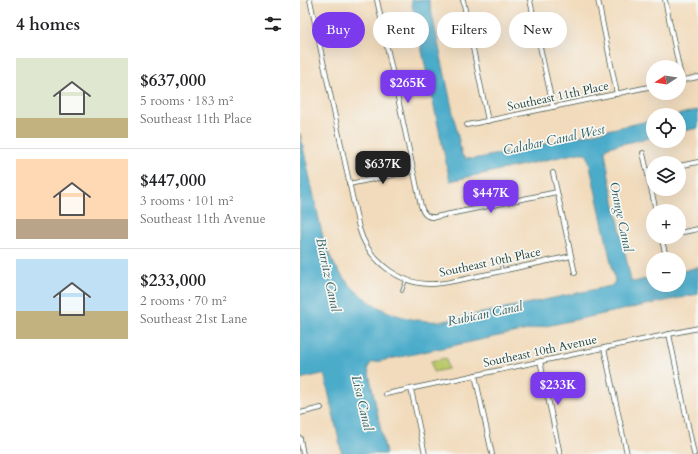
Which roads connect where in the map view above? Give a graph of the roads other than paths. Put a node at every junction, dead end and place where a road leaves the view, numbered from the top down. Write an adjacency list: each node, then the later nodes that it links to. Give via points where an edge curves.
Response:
1 (310, 0): 21 (street, Southeast 10th Place)
2 (377, 0): 19 (street)
3 (463, 0): 13 (street)
4 (530, 0): 12 (street)
5 (598, 0): 11 (street)
6 (665, 0): 7 (street)
7 (678, 60)
8 (698, 77): 9 (street)
9 (686, 79)
10 (646, 88): 11 (street, Southeast 11th Place)
11 (617, 94): 12 (street, Southeast 11th Place)
12 (553, 107): 13 (street, Southeast 11th Place)
13 (488, 121): 14 (street, Southeast 11th Place)
14 (467, 125)
15 (643, 153): 17 (street)
16 (698, 162): 18 (street)
17 (646, 164)
18 (686, 165)
19 (413, 171): 21 (street); 22 (street, via 421,208 423,213 430,217)
20 (553, 173): 22 (street)
21 (349, 184): 29 (street, Southeast 10th Place, via 359,228 368,249 391,272)
22 (557, 192): 25 (street)
23 (698, 229): 24 (street)
24 (686, 232)
25 (571, 256): 27 (street, Southeast 10th Place); 28 (street)
26 (500, 260): 27 (lane)
27 (502, 271): 29 (street, Southeast 10th Place, via 438,284)
28 (575, 273)
29 (407, 279): 30 (lane)
30 (402, 291)
31 (698, 328): 32 (street, Southeast 10th Avenue)
32 (669, 334): 33 (street, Southeast 10th Avenue); 46 (street)
33 (604, 348): 34 (street, Southeast 10th Avenue); 45 (street)
34 (540, 362): 35 (street, Southeast 10th Avenue); 44 (street)
35 (475, 375): 36 (street, Southeast 10th Avenue); 43 (street)
36 (411, 389): 37 (street, Southeast 10th Avenue); 42 (street)
37 (386, 394)
38 (321, 408): 39 (street)
39 (300, 413)
40 (300, 438): 41 (street)
41 (303, 454)
42 (425, 454)
43 (492, 454)
44 (560, 454)
45 (627, 454)
46 (694, 454)

